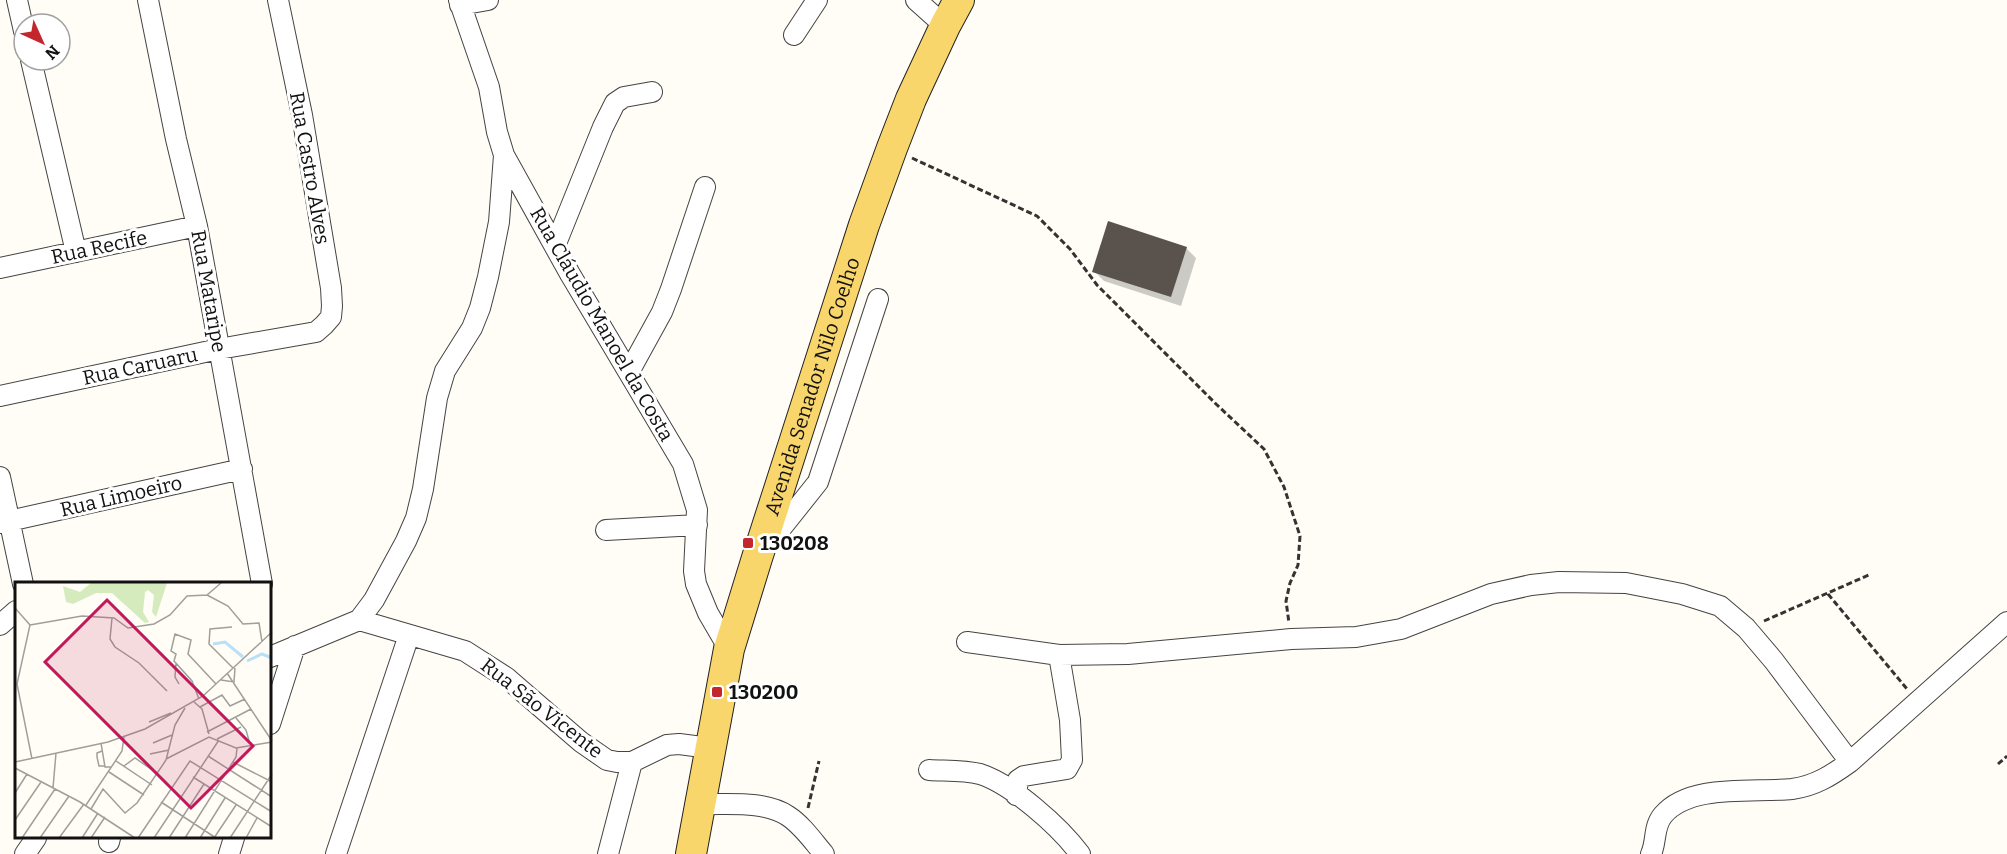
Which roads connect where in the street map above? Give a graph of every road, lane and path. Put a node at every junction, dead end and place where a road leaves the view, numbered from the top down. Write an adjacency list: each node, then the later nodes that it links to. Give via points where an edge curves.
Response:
1 (148, 0): 15 (street, Rua Mataripe)
2 (278, 0): 20 (street, Rua Castro Alves, via 331,288 331,317)
3 (488, 0): 7 (street)
4 (817, 0): 9 (street)
5 (916, 0): 8 (street)
6 (959, 0): 8 (main road, Avenida Senador Nilo Coelho)
7 (460, 2): 13 (street, Rua Cláudio Manoel da Costa, via 489,87)
8 (945, 26): 12 (main road, Avenida Senador Nilo Coelho)
9 (794, 35)
10 (34, 72): 17 (street)
11 (652, 92): 16 (street, via 624,97 615,103)
12 (892, 148): 29 (main road, Avenida Senador Nilo Coelho); 40 (path, via 1037,216 1070,249 1097,285 1264,449 1284,487 1300,536 1298,565 1286,601)
13 (504, 155): 16 (street, Rua Cláudio Manoel da Costa); 35 (street, via 488,277 472,328 442,380 416,518 374,600)
14 (705, 187): 22 (street, via 662,312)
15 (197, 226): 17 (street, Rua Recife); 21 (street, Rua Mataripe)
16 (555, 246): 22 (street, Rua Cláudio Manoel da Costa)
17 (76, 252): 18 (street, Rua Recife)
18 (0, 268)
19 (878, 299): 29 (street, via 818,482)
20 (316, 332): 21 (street, Rua Caruaru)
21 (219, 349): 23 (street, Rua Caruaru); 24 (street, Rua Mataripe)
22 (629, 372): 27 (street, Rua Cláudio Manoel da Costa, via 683,464 697,510)
23 (0, 396)
24 (242, 469): 26 (street, Rua Limoeiro); 32 (street, Rua Mataripe)
25 (0, 477): 26 (street)
26 (5, 522): 31 (street)
27 (697, 525): 28 (street); 43 (street, Rua Cláudio Manoel da Costa, via 696,584)
28 (606, 530)
29 (757, 558): 43 (main road, Avenida Senador Nilo Coelho)
30 (1871, 574): 33 (path)
31 (22, 582)
32 (262, 582)
33 (1828, 594): 38 (path); 46 (path)
34 (15, 612): 37 (street)
35 (359, 620): 39 (street, Rua São Vicente); 42 (street)
36 (2007, 622): 46 (street)
37 (0, 625)
38 (1746, 628): 40 (street, via 1720,606 1682,594 1626,583 1559,582 1491,594 1401,629 1356,637); 52 (street)
39 (409, 635): 51 (street, Rua São Vicente, via 465,651 507,678 607,760); 60 (street)
40 (1291, 639): 45 (street, via 1128,654)
41 (967, 642): 45 (street)
42 (295, 646): 44 (street); 47 (street)
43 (729, 649): 48 (main road, Avenida Senador Nilo Coelho)
44 (272, 651)
45 (1059, 655): 55 (street, via 1072,760 1067,769 1024,776 1018,780)
46 (1918, 701): 52 (street)
47 (272, 718)
48 (710, 748): 51 (street, via 667,746); 56 (main road, Avenida Senador Nilo Coelho)
49 (2007, 756): 53 (path)
50 (819, 761): 57 (path)
51 (632, 762): 61 (street)
52 (1850, 762): 65 (street, via 1817,783 1794,789 1704,793 1676,804 1663,815 1655,830)
53 (1998, 764)
54 (929, 770): 55 (street, via 979,774)
55 (1016, 795): 64 (street, via 1055,825)
56 (699, 804): 57 (street, via 765,807 789,816); 62 (main road, Avenida Senador Nilo Coelho)
57 (803, 830): 63 (street)
58 (233, 839): 59 (street)
59 (229, 854)
60 (336, 854)
61 (608, 854)
62 (691, 854)
63 (824, 854)
64 (1080, 854)
65 (1651, 854)

